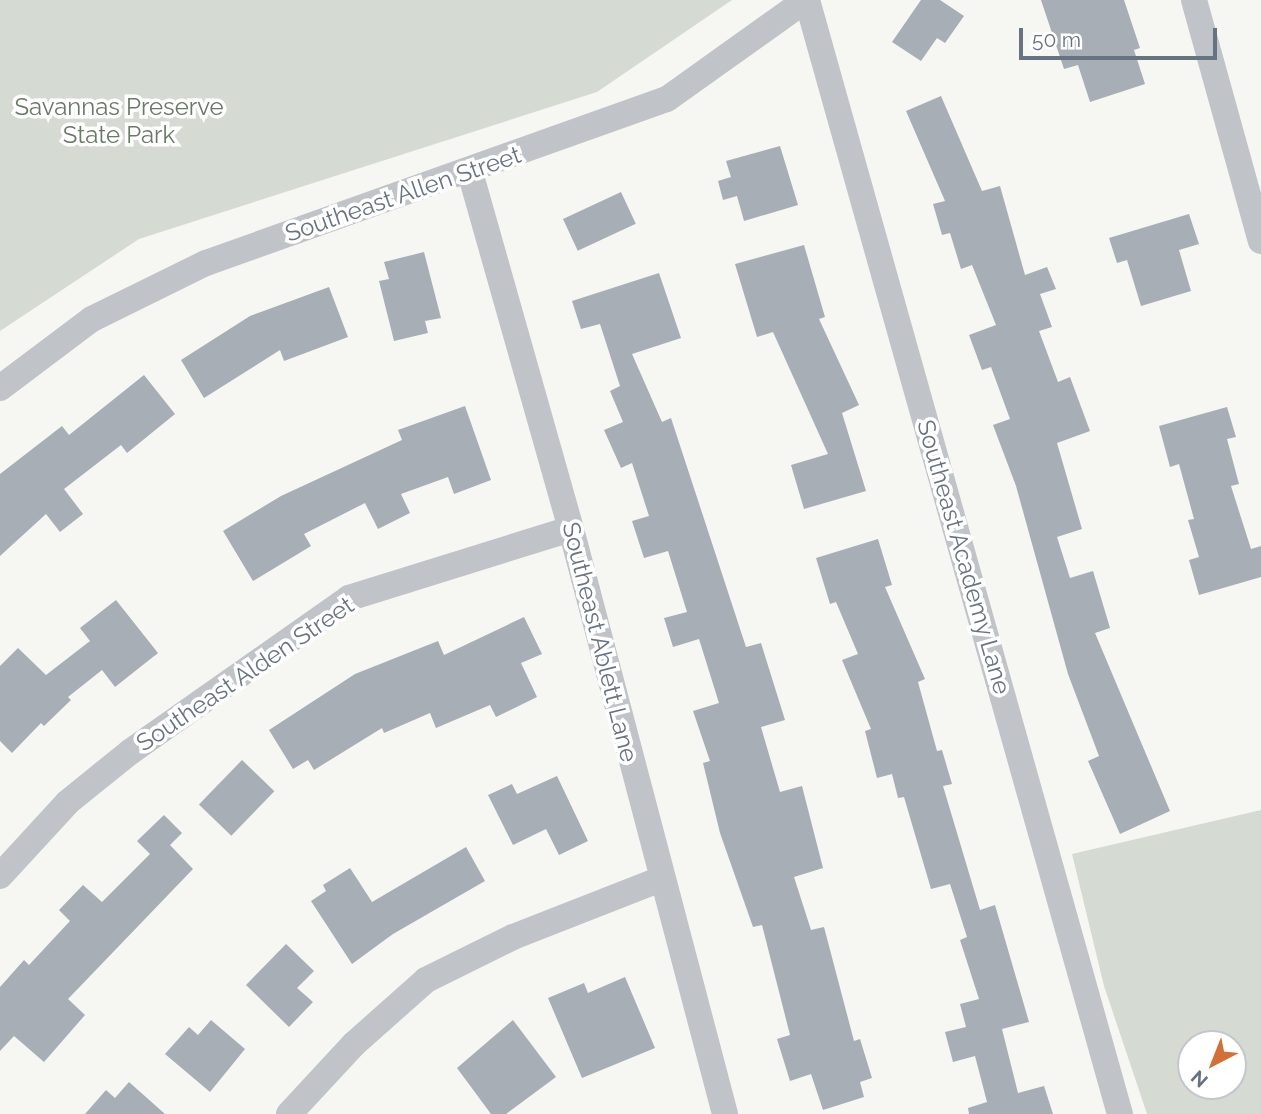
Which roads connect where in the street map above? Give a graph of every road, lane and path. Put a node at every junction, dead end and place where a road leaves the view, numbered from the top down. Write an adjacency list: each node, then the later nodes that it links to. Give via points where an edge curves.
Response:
1 (806, 0): 3 (street, Southeast Allen Street, via 667,99); 11 (street, Southeast Academy Lane)
2 (1194, 0): 4 (street)
3 (470, 172): 5 (street, Southeast Allen Street, via 205,263 92,319); 6 (street, Southeast Ablett Lane)
4 (1261, 241)
5 (0, 388)
6 (571, 529): 7 (street, Southeast Alden Street, via 349,598 130,752 68,802); 8 (street, Southeast Ablett Lane)
7 (0, 876)
8 (661, 879): 9 (street, via 513,937 426,980 354,1044); 10 (street, Southeast Ablett Lane)
9 (289, 1114)
10 (725, 1114)
11 (1120, 1114)

